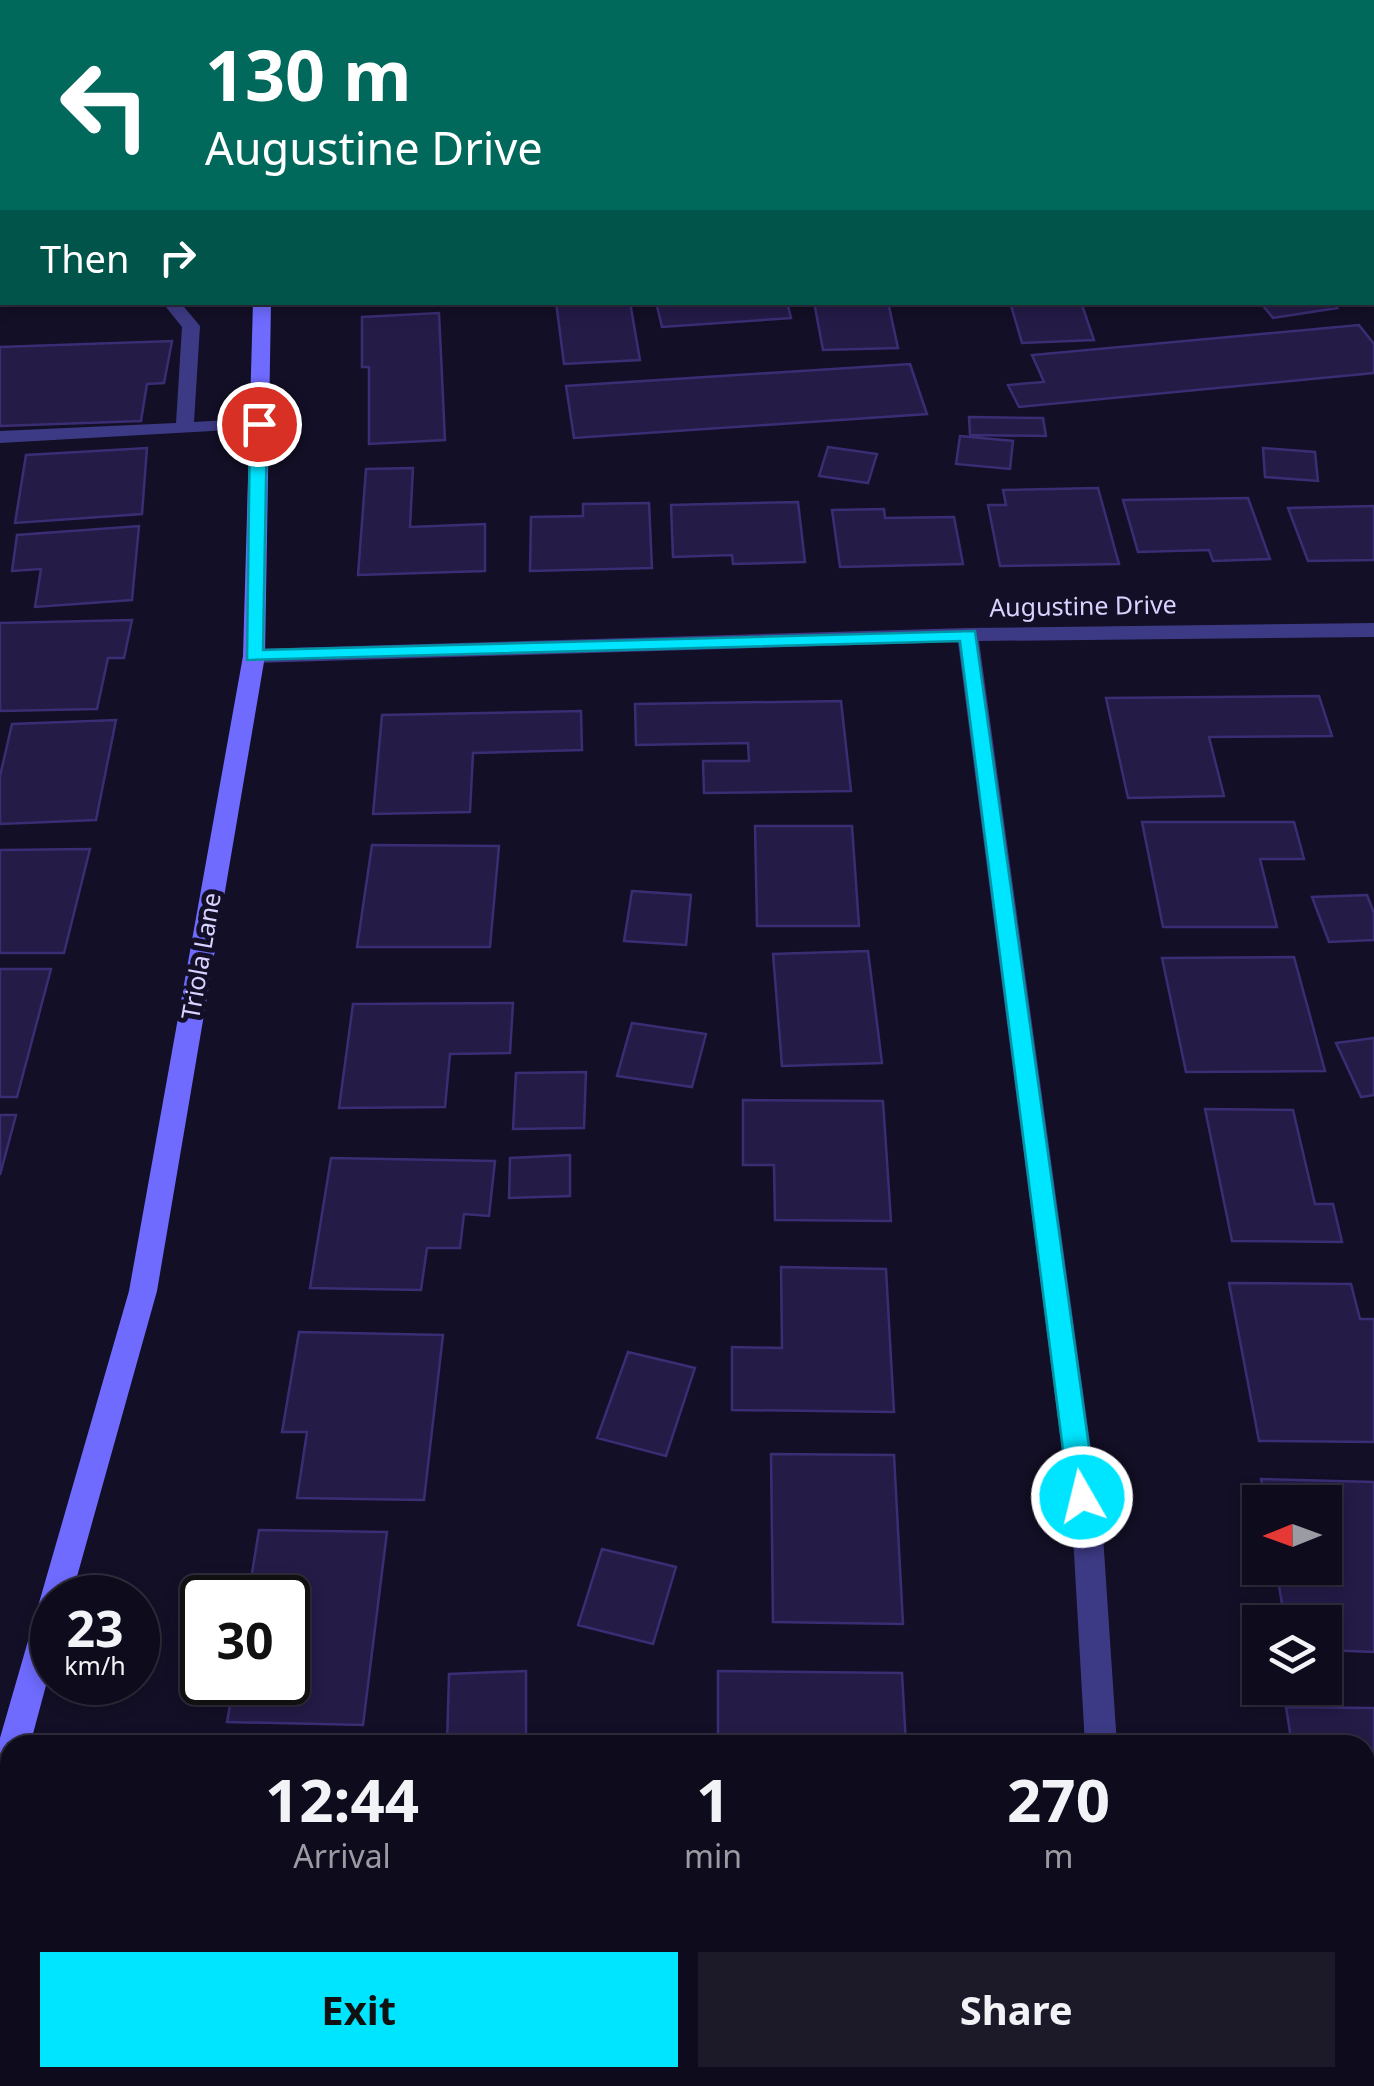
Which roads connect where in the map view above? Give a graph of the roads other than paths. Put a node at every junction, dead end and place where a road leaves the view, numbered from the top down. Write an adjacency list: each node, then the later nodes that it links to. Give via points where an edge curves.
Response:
1 (172, 305): 4 (street, via 190,326)
2 (262, 305): 3 (street, Triola Lane)
3 (259, 424): 4 (street); 8 (street, Triola Lane)
4 (184, 428): 5 (street)
5 (0, 437)
6 (1374, 630): 7 (street, Augustine Drive)
7 (968, 635): 8 (street, Augustine Drive); 12 (street, via 1088,1536)
8 (254, 656): 9 (street, Triola Lane, via 142,1292)
9 (62, 1575)
10 (30, 1688): 11 (street)
11 (17, 1735)
12 (1100, 1735)

